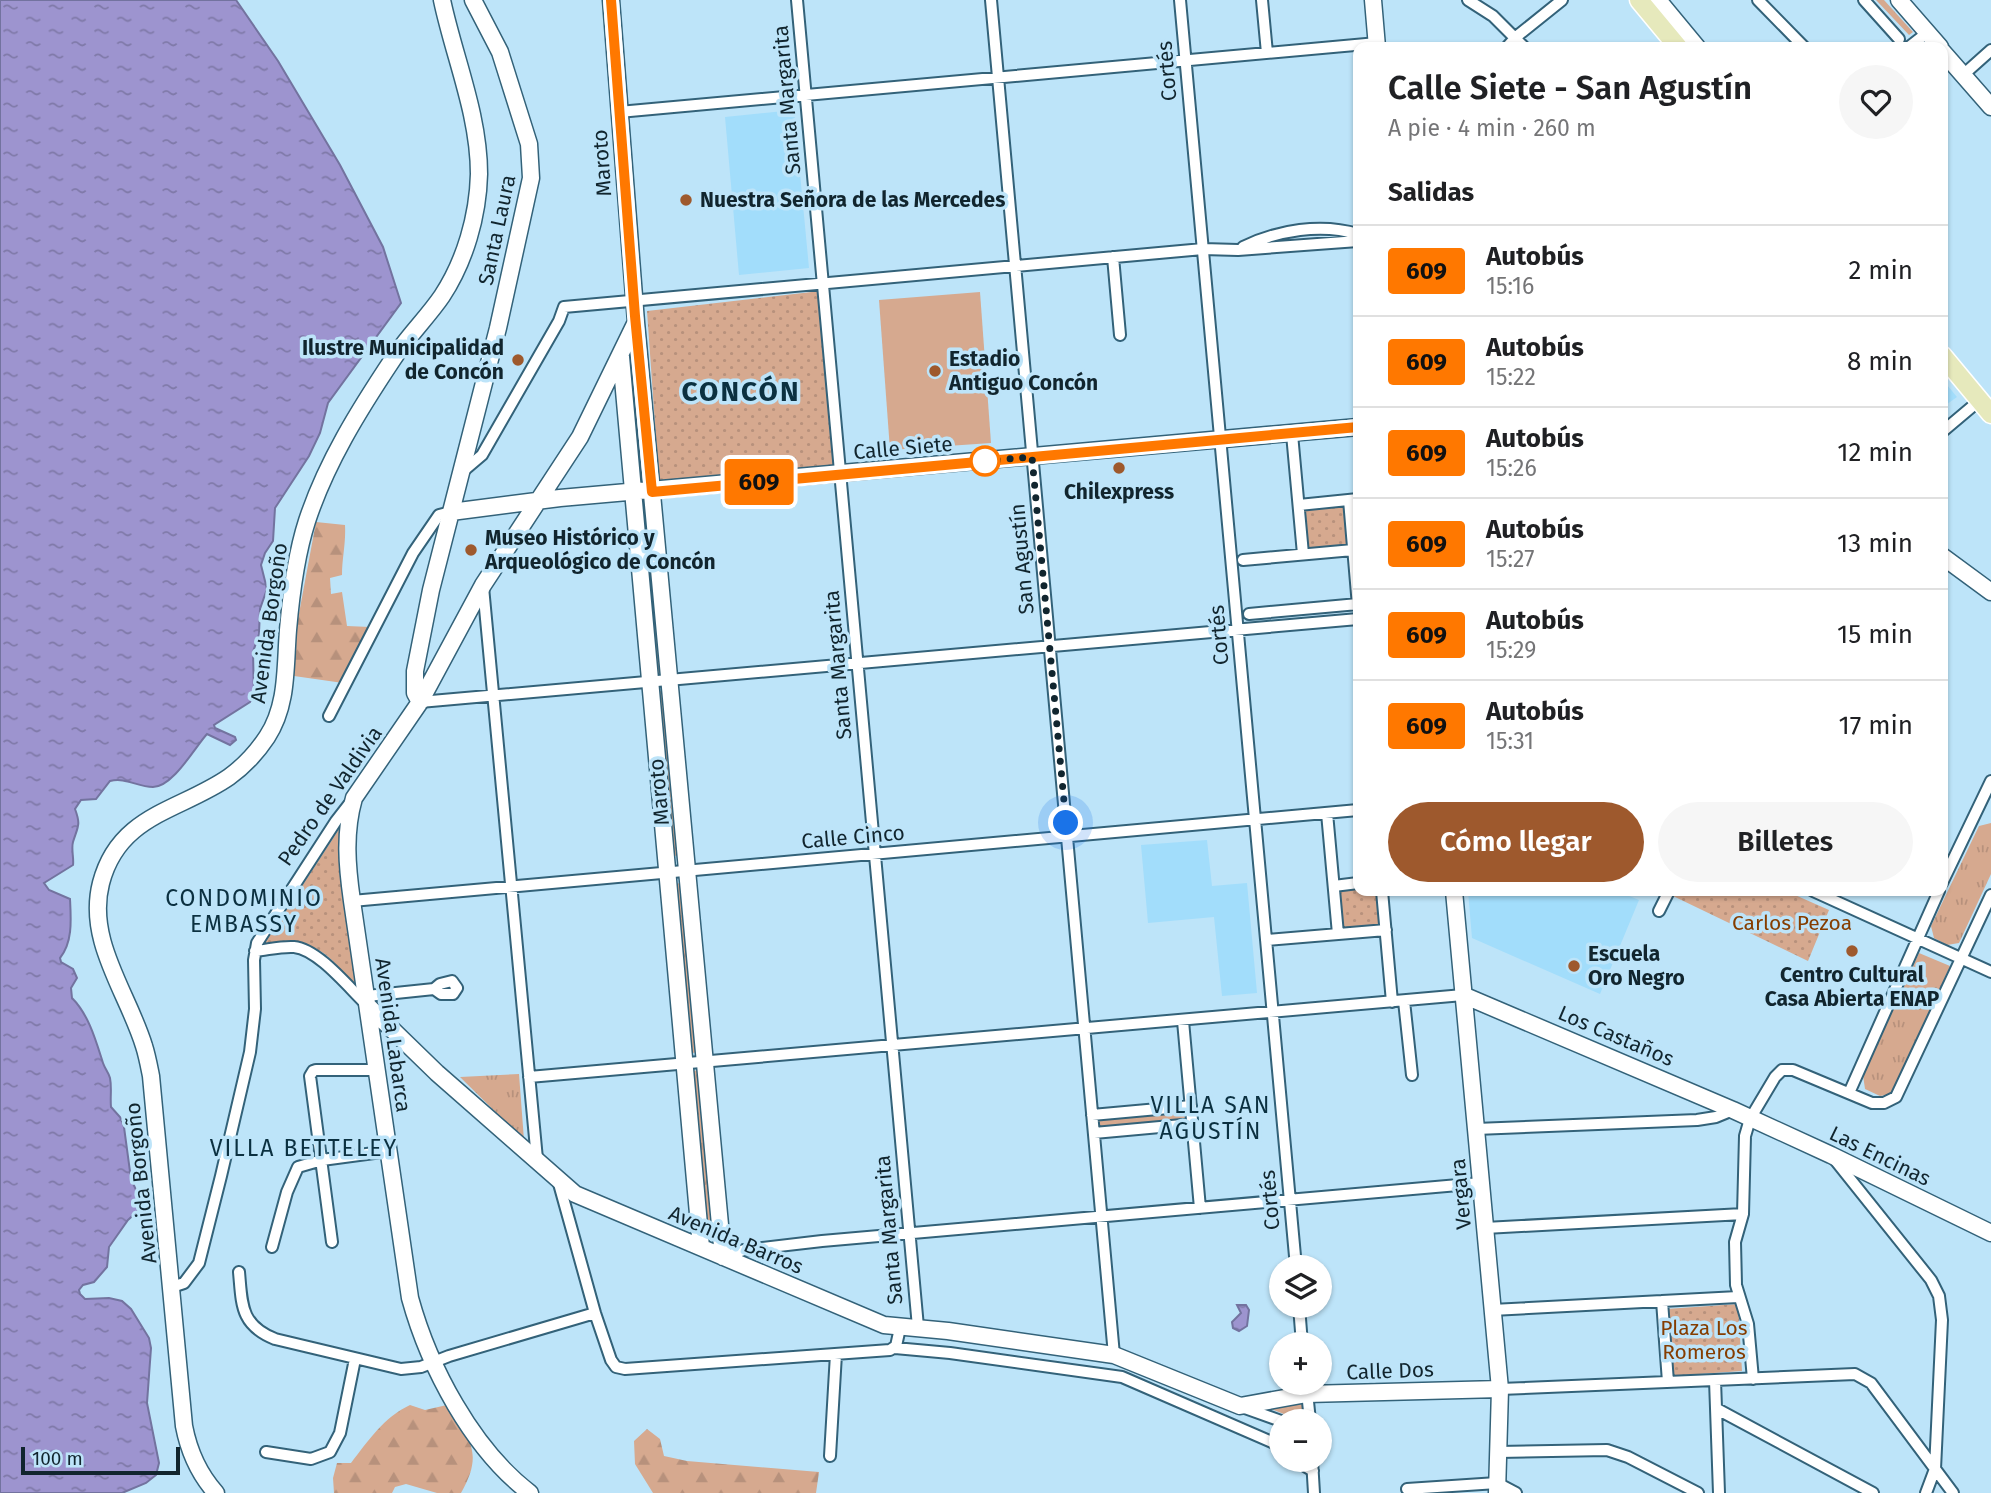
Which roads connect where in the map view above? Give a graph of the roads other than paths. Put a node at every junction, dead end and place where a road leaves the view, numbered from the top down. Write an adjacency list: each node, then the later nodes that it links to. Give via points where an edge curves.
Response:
1 (442, 0): 151 (street, Avenida Borgoño, via 478,152 475,212 459,264 442,296 394,357 315,495 296,579 283,698 267,737 229,777 133,830 110,860 101,883 100,933 144,1045 151,1076)
2 (473, 0): 55 (street, Santa Laura, via 500,52 527,135 531,169 529,194)
3 (611, 0): 36 (street, Maroto)
4 (797, 0): 34 (street, Santa Margarita)
5 (991, 0): 33 (street, San Agustín)
6 (1180, 0): 31 (street, Cortés)
7 (1262, 0): 29 (street)
8 (1373, 0): 19 (street)
9 (1468, 0): 17 (street)
10 (1562, 0): 17 (street)
11 (1639, 0): 22 (main road)
12 (1658, 0): 23 (street)
13 (1758, 0): 24 (street)
14 (1864, 0): 18 (street)
15 (1899, 0): 16 (street)
16 (1927, 33): 25 (street); 26 (street)
17 (1516, 37): 20 (street); 21 (street)
18 (1899, 38)
19 (1377, 42)
20 (1512, 42)
21 (1520, 42)
22 (1674, 42)
23 (1693, 42)
24 (1799, 42)
25 (1915, 42)
26 (1935, 42)
27 (1353, 47): 29 (street)
28 (1991, 50): 32 (street)
29 (1267, 53): 31 (street)
30 (1948, 57): 32 (street)
31 (1186, 61): 33 (street); 39 (street, Cortés)
32 (1963, 75): 35 (street)
33 (998, 78): 34 (street); 42 (street, San Agustín)
34 (806, 95): 36 (street); 43 (street, Santa Margarita)
35 (1991, 107)
36 (619, 112): 44 (street, Maroto)
37 (1353, 233): 40 (street, via 1296,231)
38 (1353, 241): 40 (street)
39 (1203, 249): 40 (street); 41 (street); 53 (street, Cortés)
40 (1238, 250)
41 (1113, 257): 42 (street); 46 (street)
42 (1015, 266): 43 (street); 54 (street, San Agustín)
43 (823, 284): 44 (street); 56 (street, Santa Margarita)
44 (634, 301): 45 (street, Maroto); 55 (street, via 564,307 482,455)
45 (636, 323): 47 (street, Maroto); 58 (street, Maroto)
46 (1120, 335)
47 (621, 356): 57 (street, Maroto); 59 (street, Pedro de Valdivia, via 580,437)
48 (1948, 362): 49 (main road)
49 (1986, 407): 51 (street)
50 (1353, 428): 52 (street, Calle Siete)
51 (1948, 429)
52 (1292, 434): 53 (street, Calle Siete); 61 (street)
53 (1220, 440): 54 (street, Calle Siete); 72 (street, Cortés)
54 (1032, 457): 56 (street, Calle Siete); 73 (street, San Agustín)
55 (460, 474): 62 (street, Santa Laura)
56 (840, 475): 58 (street, Calle Siete); 74 (street, Santa Margarita)
57 (633, 492): 58 (street, Calle Siete); 59 (street, Calle Siete); 76 (street, Maroto)
58 (652, 492): 75 (street, Maroto)
59 (539, 500): 62 (street, Calle Siete); 67 (street, Pedro de Valdivia)
60 (1353, 500): 61 (street); 63 (street)
61 (1299, 505): 64 (street)
62 (451, 512): 78 (street, Santa Laura, via 415,671 415,693); 79 (street, via 439,516 413,553)
63 (1353, 550): 64 (street)
64 (1303, 554): 65 (street)
65 (1243, 560)
66 (1948, 560): 68 (street)
67 (483, 585): 77 (street); 78 (street, Pedro de Valdivia)
68 (1991, 592)
69 (1353, 605): 70 (street)
70 (1249, 614)
71 (1353, 619): 72 (street)
72 (1237, 630): 73 (street); 86 (street, Cortés)
73 (1049, 646): 74 (street); 87 (street, San Agustín)
74 (857, 663): 75 (street); 88 (street, Santa Margarita)
75 (669, 680): 76 (street); 89 (street, Maroto)
76 (651, 681): 77 (street); 91 (street, Maroto)
77 (493, 695): 78 (street); 94 (street)
78 (420, 702): 81 (street, Pedro de Valdivia)
79 (329, 716)
80 (1991, 781): 82 (street)
81 (355, 798): 101 (street, Avenida Labarca, via 346,839); 107 (street, Pedro de Valdivia, via 265,929)
82 (1980, 805): 84 (street); 90 (street)
83 (1353, 810): 85 (street, Calle Cinco)
84 (1991, 810)
85 (1327, 813): 86 (street, Calle Cinco); 93 (street)
86 (1255, 819): 87 (street, Calle Cinco); 106 (street, Cortés)
87 (1067, 836): 88 (street, Calle Cinco); 117 (street, San Agustín)
88 (874, 854): 89 (street, Calle Cinco); 118 (street, Santa Margarita)
89 (687, 871): 91 (street, Calle Cinco); 119 (street, Maroto)
90 (1948, 871)
91 (668, 873): 94 (street, Calle Cinco); 120 (street, Maroto)
92 (1353, 884): 93 (street)
93 (1334, 886): 104 (street)
94 (512, 887): 101 (street, Calle Cinco); 123 (street)
95 (1991, 895): 108 (street)
96 (1383, 896): 103 (street)
97 (1454, 896): 111 (street, Vergara)
98 (1666, 896): 102 (street)
99 (1825, 896): 105 (street)
100 (1937, 896): 105 (street)
101 (352, 901): 113 (street, Avenida Labarca)
102 (1659, 911)
103 (1386, 930): 104 (street); 114 (street)
104 (1338, 934): 106 (street)
105 (1917, 938): 108 (street); 124 (street)
106 (1266, 940): 115 (street, Cortés)
107 (255, 951): 113 (street, Avenida Barros, via 296,947 307,951); 151 (street, Pedro de Valdivia, via 250,1052 222,1176 199,1263 184,1283)
108 (1962, 959): 109 (street); 124 (street, via 1896,1097 1878,1104)
109 (1991, 972)
110 (434, 989): 113 (street)
111 (1464, 995): 112 (street); 126 (street, Los Castaños); 130 (street, Vergara)
112 (1405, 1001): 114 (street); 122 (street)
113 (368, 1002): 121 (street, Avenida Labarca); 134 (street, Avenida Barros, via 437,1073)
114 (1392, 1002): 115 (street)
115 (1272, 1013): 116 (street); 138 (street, Cortés)
116 (1183, 1021): 117 (street); 125 (street)
117 (1084, 1030): 118 (street); 127 (street, San Agustín)
118 (892, 1044): 119 (street); 143 (street, Santa Margarita)
119 (705, 1062): 120 (street); 149 (street, Maroto)
120 (685, 1063): 123 (street); 147 (street, Maroto)
121 (378, 1070): 132 (street, Avenida Labarca); 135 (street, via 311,1073)
122 (1412, 1075)
123 (529, 1077): 134 (street)
124 (1849, 1093): 128 (street, via 1793,1070 1782,1070)
125 (1191, 1106): 127 (street); 129 (street)
126 (1734, 1110): 128 (street, Los Castaños); 130 (street, via 1697,1120)
127 (1092, 1115): 131 (street, San Agustín)
128 (1750, 1119): 133 (street, Las Encinas); 140 (street, via 1743,1154)
129 (1193, 1124): 131 (street); 139 (street)
130 (1476, 1129): 137 (street, Vergara)
131 (1094, 1133): 141 (street, San Agustín)
132 (388, 1151): 135 (street); 162 (street, Avenida Labarca, via 410,1298)
133 (1831, 1155): 144 (street, Las Encinas); 176 (street, via 1939,1296)
134 (537, 1159): 136 (street, Avenida Barros)
135 (322, 1160): 145 (street); 146 (street, via 295,1171)
136 (558, 1180): 147 (street, Avenida Barros, via 592,1202); 155 (street)
137 (1481, 1183): 138 (street); 142 (street, Vergara)
138 (1289, 1200): 139 (street); 148 (street, Cortés)
139 (1200, 1208): 141 (street)
140 (1743, 1214): 142 (street); 152 (street, via 1735,1242)
141 (1101, 1217): 143 (street); 160 (street, San Agustín)
142 (1485, 1228): 154 (street, Vergara)
143 (909, 1233): 149 (street, via 744,1250); 156 (street, Santa Margarita)
144 (1991, 1233)
145 (332, 1242)
146 (272, 1247)
147 (701, 1247): 149 (street, Avenida Barros)
148 (1295, 1255)
149 (723, 1257): 157 (street, Avenida Barros)
150 (239, 1272): 161 (street, via 244,1312 260,1334)
151 (172, 1287): 180 (street, Avenida Borgoño, via 187,1441 197,1468)
152 (1738, 1297): 153 (street); 163 (street, via 1748,1324)
153 (1662, 1301): 154 (street); 165 (street)
154 (1492, 1310): 167 (street, Vergara)
155 (595, 1313): 159 (street, via 611,1360 620,1368); 162 (street)
156 (918, 1327): 157 (street, Avenida Barros); 160 (street, Avenida Barros)
157 (900, 1328): 158 (street)
158 (895, 1348): 159 (street); 172 (street, via 1122,1377)
159 (836, 1354): 175 (street)
160 (1114, 1355): 169 (street, Avenida Barros)
161 (355, 1359): 162 (street, via 401,1369); 173 (street, via 340,1433 330,1452 311,1459)
162 (432, 1363): 181 (street, Avenida Labarca, via 497,1462)
163 (1753, 1379): 164 (street); 176 (street, via 1845,1373 1863,1377)
164 (1715, 1380): 165 (street); 170 (street)
165 (1668, 1382): 167 (street)
166 (1332, 1388): 167 (street, Calle Dos)
167 (1500, 1389): 174 (street, Vergara)
168 (1281, 1395): 169 (street, Calle Dos)
169 (1240, 1406): 171 (street, Avenida Barros)
170 (1717, 1409): 185 (street); 186 (street)
171 (1269, 1417)
172 (1269, 1441)
173 (266, 1452)
174 (1498, 1452): 178 (street, Vergara); 184 (street, via 1607,1450)
175 (830, 1456)
176 (1935, 1469): 187 (street); 188 (street)
177 (1313, 1472): 182 (street)
178 (1497, 1488): 179 (street); 183 (street)
179 (1407, 1489)
180 (216, 1493)
181 (530, 1493)
182 (1314, 1493)
183 (1516, 1493)
184 (1698, 1493)
185 (1719, 1493)
186 (1873, 1493)
187 (1926, 1493)
188 (1953, 1493)

